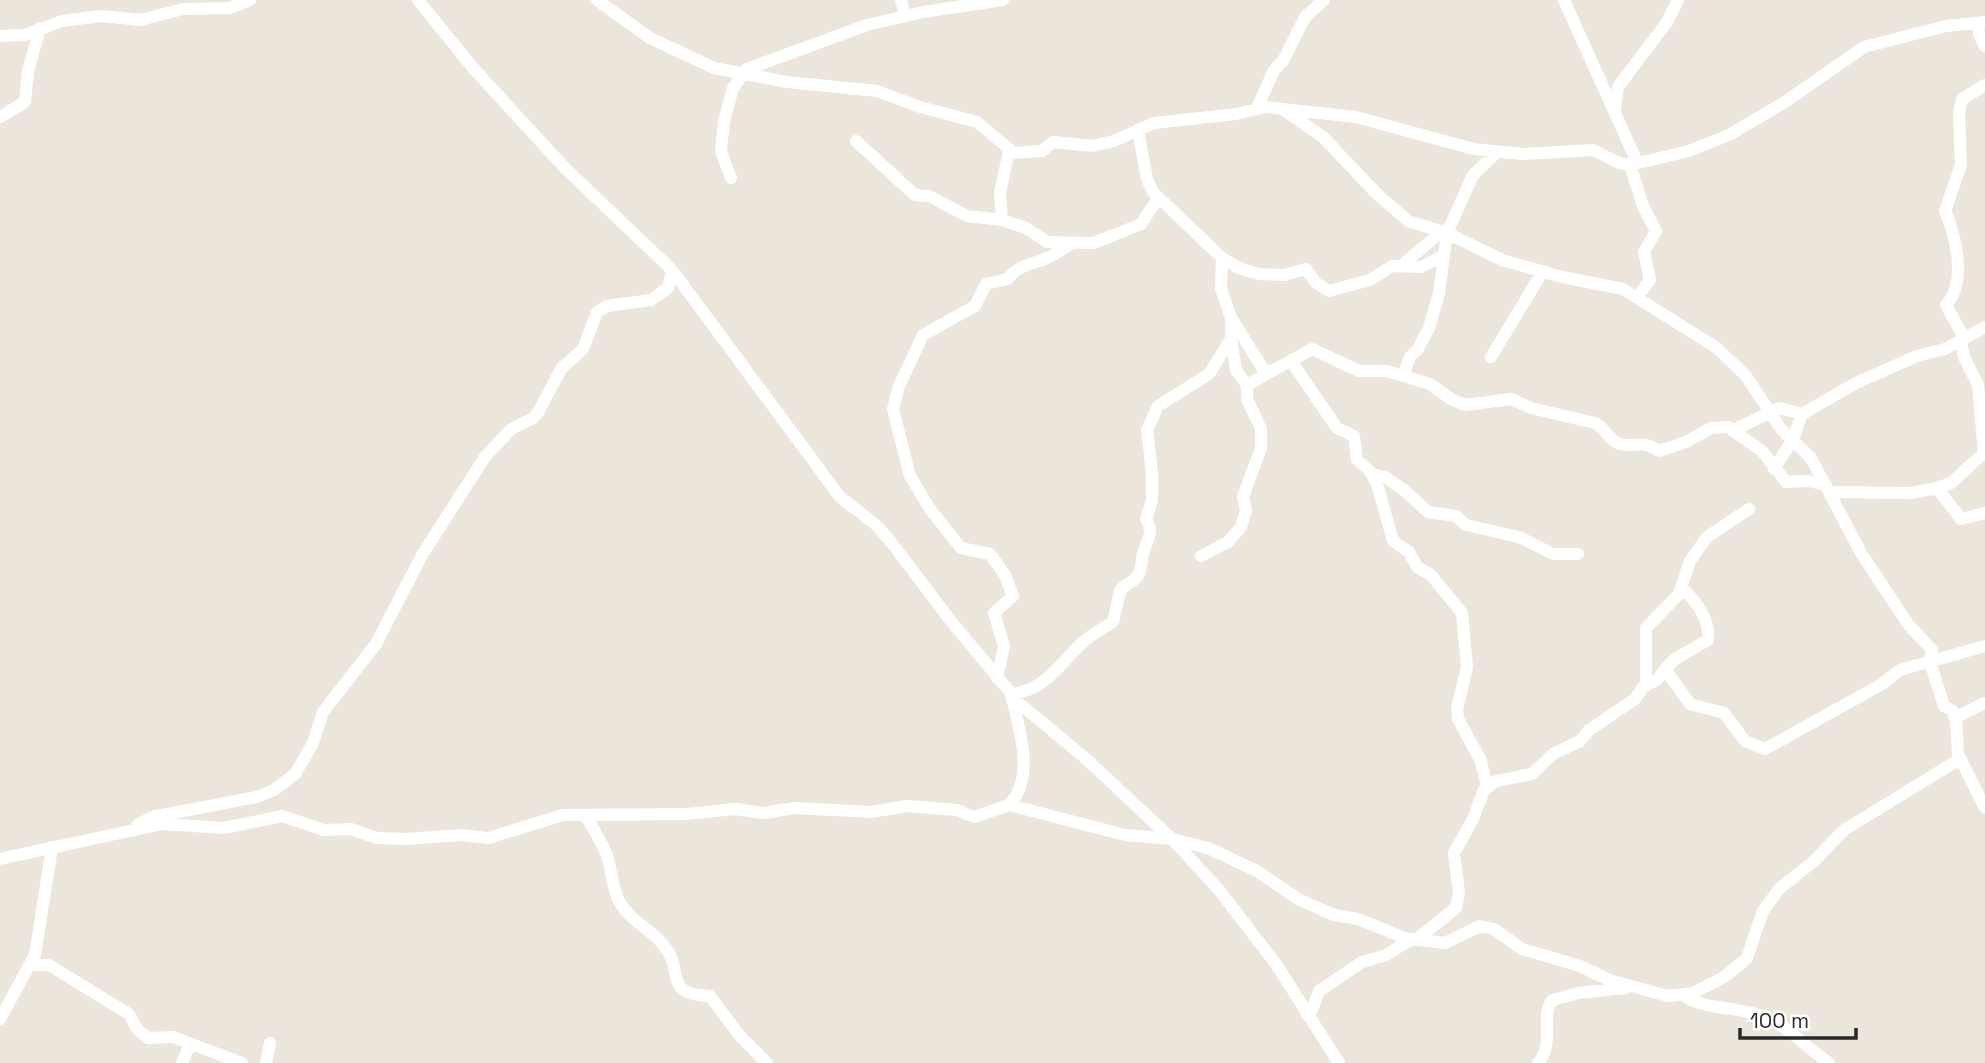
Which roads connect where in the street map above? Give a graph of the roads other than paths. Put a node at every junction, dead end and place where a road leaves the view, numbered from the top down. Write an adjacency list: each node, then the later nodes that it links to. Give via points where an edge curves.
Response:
1 (250, 0): 12 (street, via 230,8 183,9 140,20 89,17)
2 (418, 0): 34 (street, via 565,168)
3 (597, 0): 15 (street, via 670,49)
4 (901, 0): 10 (street)
5 (1003, 0): 9 (street)
6 (1324, 0): 17 (street, via 1307,14)
7 (1564, 0): 18 (street)
8 (1678, 0): 18 (street, via 1667,22 1618,86)
9 (925, 6): 10 (street)
10 (905, 15): 15 (street, via 757,64)
11 (1982, 23): 14 (street, via 1979,34); 25 (street, via 1946,26 1864,47 1745,127 1689,150)
12 (40, 28): 13 (street, via 14,37); 20 (street, via 25,103)
13 (0, 36)
14 (1985, 46)
15 (740, 75): 23 (street, via 869,88 977,122); 26 (street, via 729,97 721,143)
16 (1985, 85): 40 (street, via 1962,99 1958,113 1961,165 1945,211 1957,253 1957,286 1946,305)
17 (1257, 108): 19 (street); 21 (street, via 1154,122)
18 (1615, 109): 25 (street)
19 (1283, 110): 24 (street, via 1396,125 1447,144); 29 (street, via 1323,137 1401,216)
20 (0, 117)
21 (1138, 130): 23 (street, via 1092,146 1053,142 1042,151); 27 (street, via 1147,179)
22 (856, 141): 28 (street, via 916,195 929,196 967,216)
23 (1009, 151): 28 (street, via 1000,193)
24 (1496, 153): 25 (street, via 1593,150 1624,165); 29 (street, via 1474,175)
25 (1633, 164): 36 (street, via 1643,206 1656,231 1644,252 1650,279)
26 (731, 178)
27 (1158, 198): 30 (street, via 1147,218 1135,227 1094,243); 32 (street)
28 (1002, 220): 30 (street, via 1047,242)
29 (1444, 233): 31 (street); 33 (street); 35 (street, via 1494,258)
30 (1072, 243): 63 (street, via 1012,272 1008,279 986,284 975,306 923,335 893,409 910,476 937,521 961,548 989,554 1010,584 1013,596 994,613 1004,646)
31 (1443, 256): 33 (street, via 1424,266); 44 (street, via 1429,328)
32 (1222, 258): 33 (street, via 1258,274 1284,275 1306,269 1329,291); 37 (street, via 1221,289)
33 (1401, 266)
34 (671, 270): 63 (street, via 834,490 891,542); 73 (street, via 668,288 656,298 607,306 597,312 583,349 561,369 539,411 510,430 485,457 418,562 376,644 323,712 313,743 295,774 267,794 152,817)
35 (1543, 271): 36 (street, via 1600,282); 41 (street)
36 (1638, 296): 46 (street, via 1730,359)
37 (1231, 318): 39 (street); 43 (street, via 1263,369)
38 (1985, 327): 40 (street)
39 (1231, 339): 45 (street, via 1236,370); 65 (street, via 1209,374 1158,406 1150,419 1149,543 1140,572 1120,591 1113,622 1084,641 1037,687)
40 (1963, 339): 47 (street, via 1856,383); 50 (street, via 1964,357 1978,386)
41 (1491, 357)
42 (1291, 361): 43 (street); 44 (street, via 1312,349 1359,371); 52 (street, via 1337,428 1354,436 1357,460)
43 (1271, 372): 45 (street)
44 (1403, 376): 48 (street, via 1430,384 1465,405 1511,399 1595,423 1623,445 1647,443 1659,451 1711,428)
45 (1247, 385): 58 (street, via 1247,399 1262,441 1243,497 1246,510 1241,527 1228,542)
46 (1769, 411): 47 (street, via 1779,408); 48 (street); 49 (street)
47 (1802, 414): 49 (street)
48 (1734, 430): 51 (street, via 1762,451)
49 (1793, 439): 51 (street); 54 (street, via 1811,458)
50 (1984, 452): 53 (street, via 1951,483)
51 (1774, 469): 54 (street, via 1786,482 1808,481)
52 (1371, 474): 57 (street, via 1385,477 1428,512 1456,516 1466,525 1519,537 1553,554); 69 (street, via 1393,541 1409,552 1417,567 1431,575 1462,613 1467,667 1458,719 1481,761)
53 (1937, 488): 54 (street, via 1911,493); 56 (street, via 1961,519)
54 (1828, 489): 61 (street, via 1861,553 1908,624 1932,650)
55 (1749, 509): 59 (street, via 1707,537 1690,561)
56 (1985, 513)
57 (1578, 554)
58 (1201, 556)
59 (1682, 587): 62 (street, via 1700,607 1708,640); 64 (street, via 1646,628)
60 (1985, 646): 61 (street)
61 (1930, 662): 62 (street, via 1895,673 1765,749 1745,741 1724,713 1690,704); 67 (street, via 1944,706)
62 (1665, 669): 64 (street)
63 (997, 678): 65 (street)
64 (1646, 686): 69 (street, via 1635,699 1580,741 1553,754 1532,774)
65 (1011, 694): 70 (street, via 1023,749 1023,775 1019,794); 74 (street)
66 (1985, 704): 67 (street)
67 (1956, 718): 68 (street)
68 (1960, 759): 71 (street); 80 (street, via 1844,830 1779,889 1763,911 1747,958 1724,977)
69 (1487, 787): 77 (street, via 1454,853 1459,893 1456,908)
70 (1009, 805): 72 (street, via 974,817 957,810 907,806 871,811 795,807 763,813 735,809); 74 (street, via 1125,835)
71 (1985, 808)
72 (585, 816): 73 (street, via 550,818 488,838 377,838 351,829 314,828 282,816 224,828 173,823); 88 (street, via 608,858 620,903 635,923 663,944 681,988 689,995 710,996)
73 (129, 831): 75 (street)
74 (1172, 839): 77 (street, via 1220,852 1334,915); 81 (street, via 1245,923)
75 (52, 847): 76 (street); 78 (street, via 38,946)
76 (0, 859)
77 (1414, 939): 79 (street, via 1445,943 1474,927 1488,926 1522,949); 81 (street, via 1346,971 1319,991)
78 (30, 965): 82 (street); 84 (street, via 49,965 128,1014 148,1038 173,1037)
79 (1634, 987): 80 (street); 90 (street, via 1553,1000 1547,1011 1545,1053)
80 (1684, 996): 91 (street, via 1710,1008 1760,1015)
81 (1307, 1015): 89 (street)
82 (0, 1019)
83 (270, 1043): 87 (street)
84 (190, 1045): 85 (street); 86 (street)
85 (182, 1063)
86 (242, 1063)
87 (266, 1063)
88 (767, 1063)
89 (1339, 1063)
90 (1538, 1063)
91 (1829, 1063)

